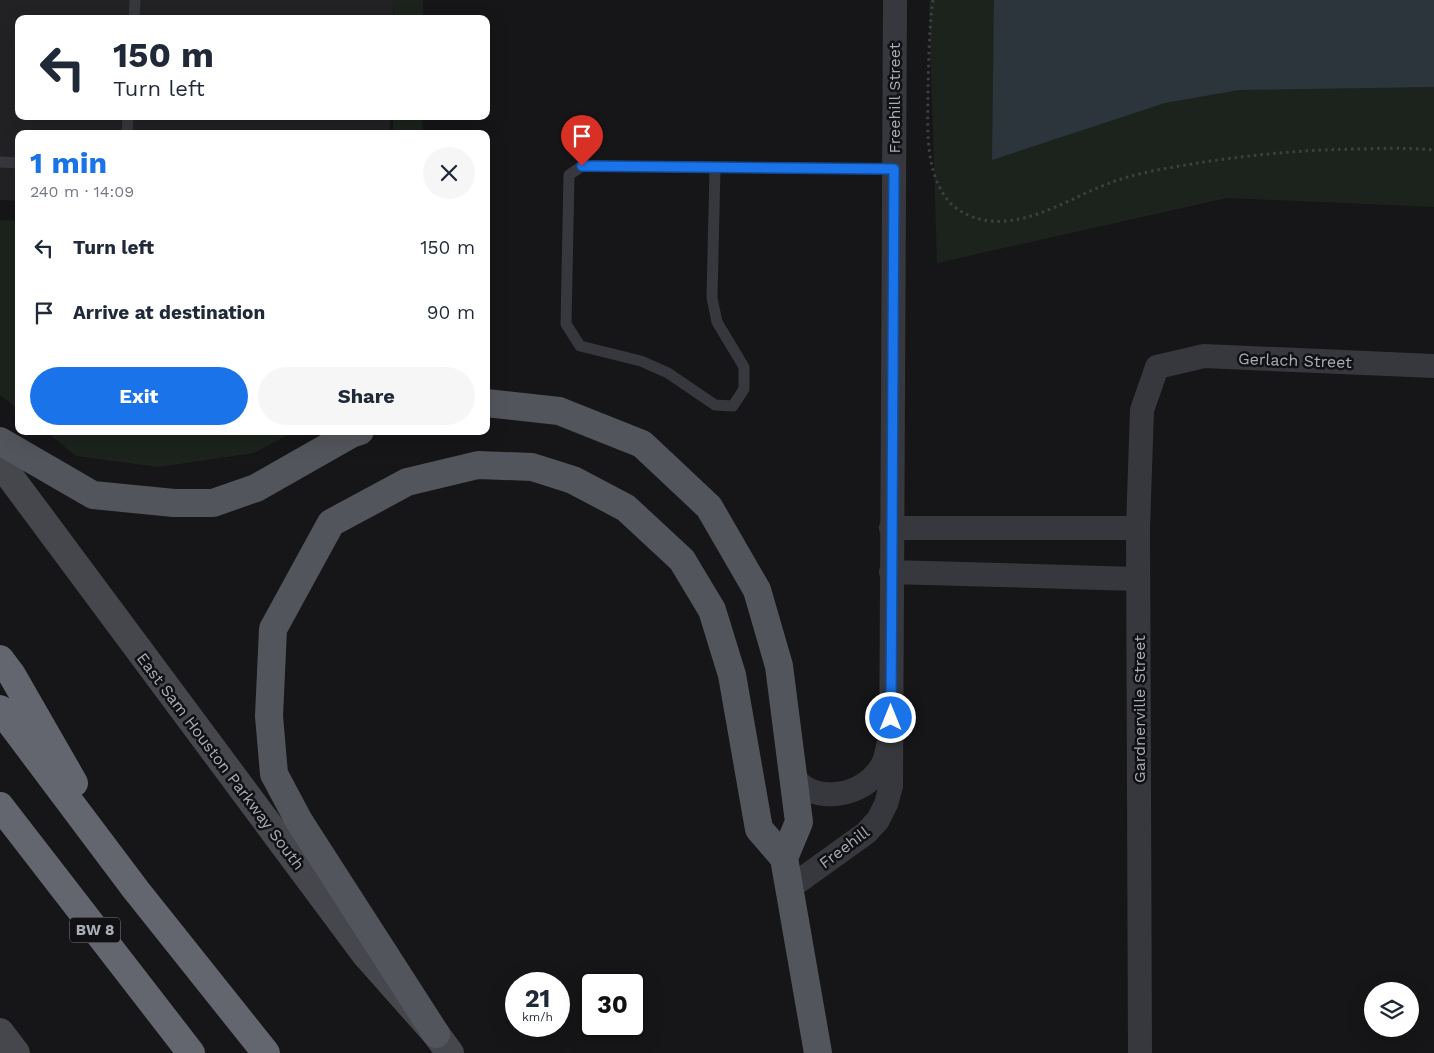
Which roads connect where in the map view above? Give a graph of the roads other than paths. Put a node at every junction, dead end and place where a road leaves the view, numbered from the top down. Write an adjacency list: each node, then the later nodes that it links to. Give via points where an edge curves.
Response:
1 (135, 0): 3 (lane)
2 (895, 0): 7 (street, Freehill Street)
3 (134, 15)
4 (0, 162): 5 (lane)
5 (15, 163)
6 (715, 168): 6 (lane, via 582,166 569,175 566,324 580,346 641,361 668,373 715,405 733,406 744,389 744,367 717,322 712,298); 7 (lane)
7 (894, 169): 14 (street, Freehill Street)
8 (1434, 366): 9 (street, Gerlach Street, via 1204,356)
9 (1157, 367): 15 (street, Gardnerville Street, via 1142,410)
10 (490, 403): 21 (main road, via 559,411 642,444 709,507 757,590 779,666)
11 (349, 435): 12 (main road, via 256,488 213,503 174,503 93,495)
12 (0, 441)
13 (0, 463): 27 (main road, East Sam Houston Parkway South, via 365,954)
14 (892, 528): 15 (street); 16 (street, Freehill Street)
15 (1138, 528): 17 (street, Gardnerville Street)
16 (891, 572): 17 (street); 20 (street, Freehill Street)
17 (1138, 579): 32 (street, Gardnerville Street)
18 (0, 659): 25 (highway)
19 (0, 709): 25 (highway)
20 (891, 737): 21 (street, via 884,763 876,775 852,791 814,793 801,786); 24 (street, Freehill, via 891,786 878,820 866,833)
21 (792, 774): 23 (main road, via 800,822)
22 (0, 806): 29 (highway, BW 8)
23 (784, 858): 24 (main road); 27 (main road, via 759,829 732,675 712,610 682,560 626,508 573,480 532,467 478,465 407,482 331,523 273,629 269,716 274,774 299,821)
24 (788, 889): 31 (main road)
25 (136, 890): 30 (highway)
26 (0, 1032): 28 (main road)
27 (443, 1044)
28 (16, 1053)
29 (191, 1053)
30 (266, 1053)
31 (818, 1053)
32 (1140, 1053)

